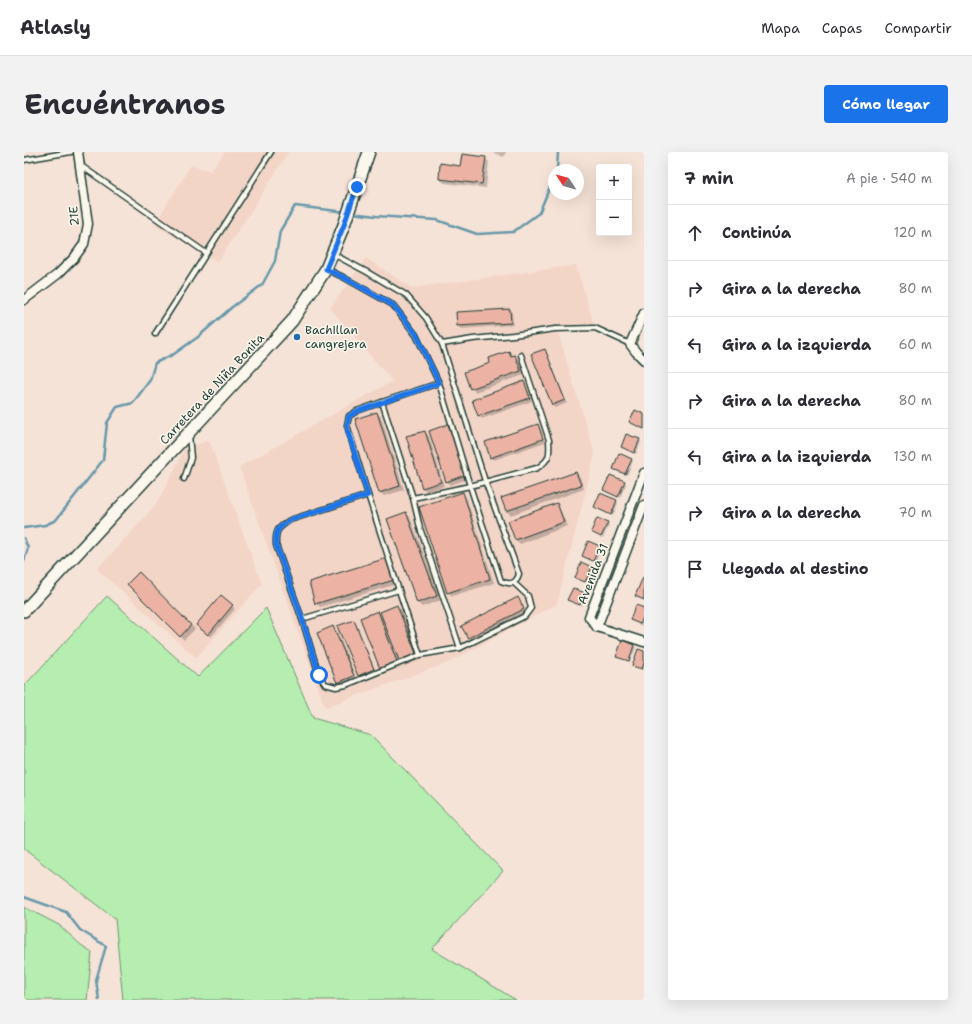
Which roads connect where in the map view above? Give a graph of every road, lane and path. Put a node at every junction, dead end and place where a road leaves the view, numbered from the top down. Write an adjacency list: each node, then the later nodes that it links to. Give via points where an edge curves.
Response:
1 (71, 152): 5 (lane)
2 (78, 152): 6 (street, 21E)
3 (271, 152): 7 (lane)
4 (369, 152): 8 (main road, Carretera de Niña Bonita)
5 (24, 160)
6 (80, 165): 7 (lane); 10 (street, 21E, via 88,224 84,244 58,274)
7 (206, 253): 12 (lane)
8 (332, 254): 9 (main road, Carretera de Niña Bonita); 13 (lane, via 406,295 426,318)
9 (326, 269): 17 (lane, via 393,305 416,334); 19 (main road, Carretera de Niña Bonita, via 292,321)
10 (24, 300)
11 (644, 313): 14 (street)
12 (155, 334)
13 (442, 344): 14 (lane, via 555,328 595,328); 22 (lane)
14 (630, 344): 16 (street)
15 (521, 355): 22 (lane, via 549,440 550,452 546,462 536,468)
16 (644, 360)
17 (439, 383): 18 (lane); 23 (lane)
18 (382, 402): 24 (lane, via 349,416 347,425); 25 (lane)
19 (188, 433): 21 (lane, via 191,458); 29 (main road, Carretera de Niña Bonita)
20 (644, 473): 31 (street, Avenida 31, via 589,616)
21 (184, 479)
22 (485, 481): 23 (lane); 27 (lane, via 519,574)
23 (470, 486): 25 (lane); 27 (lane, via 501,581 507,584)
24 (368, 495): 28 (lane); 30 (lane, via 290,520 280,527 275,535 276,545)
25 (414, 498): 33 (lane, via 420,528)
26 (644, 505): 31 (street, Avenida 31)
27 (514, 583): 33 (lane, via 528,596 531,608 525,616)
28 (399, 590): 30 (lane); 34 (lane)
29 (24, 611)
30 (302, 618): 34 (lane, via 319,675 325,684 336,687 346,685)
31 (597, 627): 32 (street)
32 (644, 642)
33 (460, 648): 34 (lane)
34 (420, 655)

